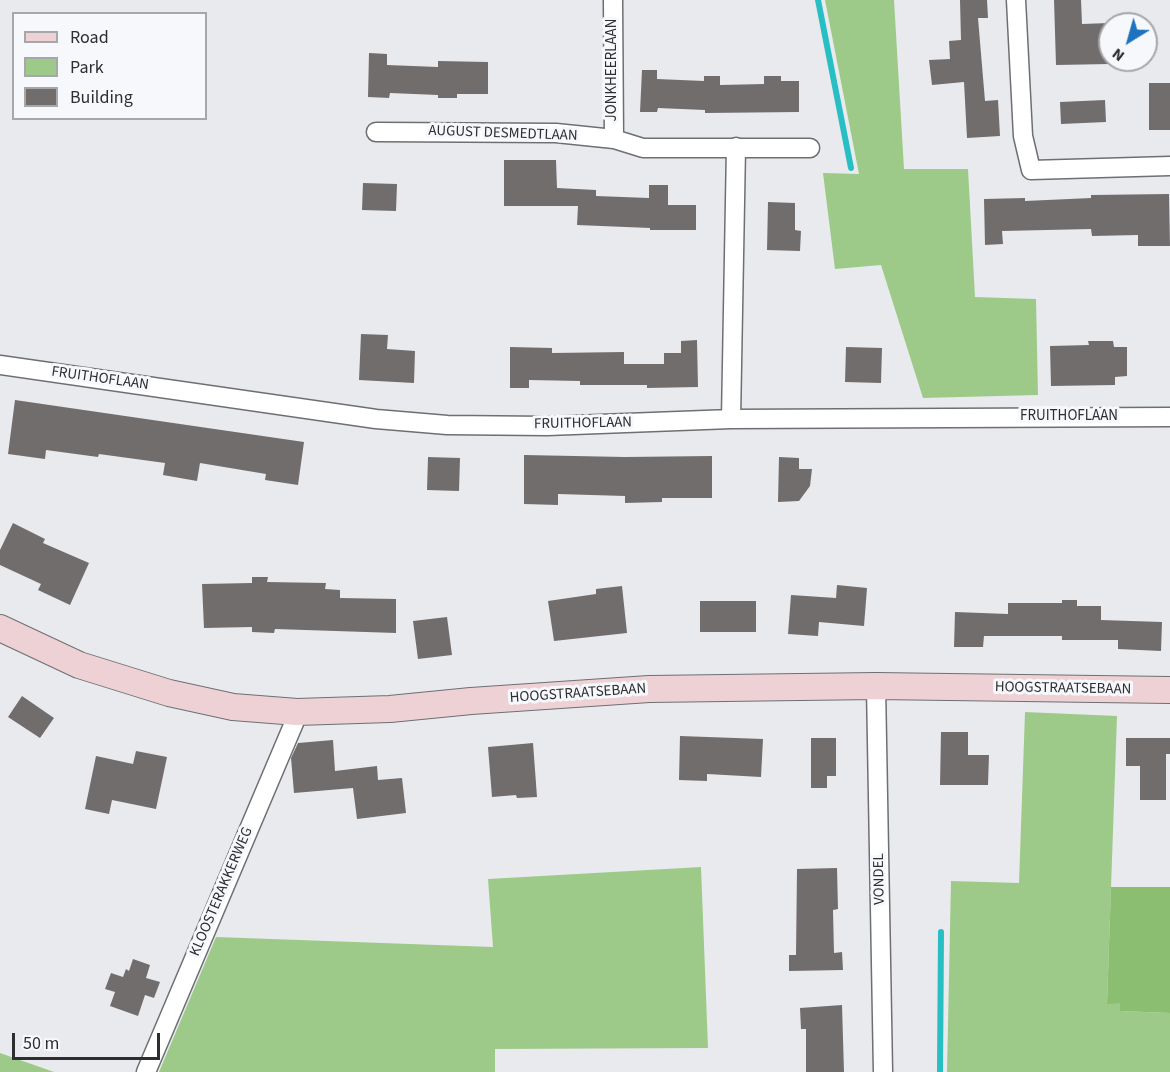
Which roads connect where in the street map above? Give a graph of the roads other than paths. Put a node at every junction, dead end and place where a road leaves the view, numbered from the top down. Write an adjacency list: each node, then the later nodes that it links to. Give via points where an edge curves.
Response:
1 (613, 0): 4 (street, JONKHEERLAAN)
2 (1016, 0): 7 (street, via 1023,136 1031,170)
3 (376, 132): 4 (street, AUGUST DESMEDTLAAN, via 556,133)
4 (614, 140): 5 (street, AUGUST DESMEDTLAAN, via 643,148)
5 (736, 147): 6 (street, AUGUST DESMEDTLAAN); 10 (street)
6 (810, 148)
7 (1170, 166)
8 (0, 365): 10 (street, FRUITHOFLAAN, via 376,419 547,426)
9 (1170, 417): 10 (street, FRUITHOFLAAN)
10 (731, 419)
11 (0, 628): 14 (main road, HOOGSTRAATSEBAAN, via 79,665 170,693 233,707)
12 (876, 686): 13 (main road, HOOGSTRAATSEBAAN); 14 (main road, HOOGSTRAATSEBAAN, via 649,689 390,709); 16 (street, VONDEL)
13 (1170, 690)
14 (297, 712): 15 (street, KLOOSTERAKKERWEG)
15 (146, 1072)
16 (883, 1072)

